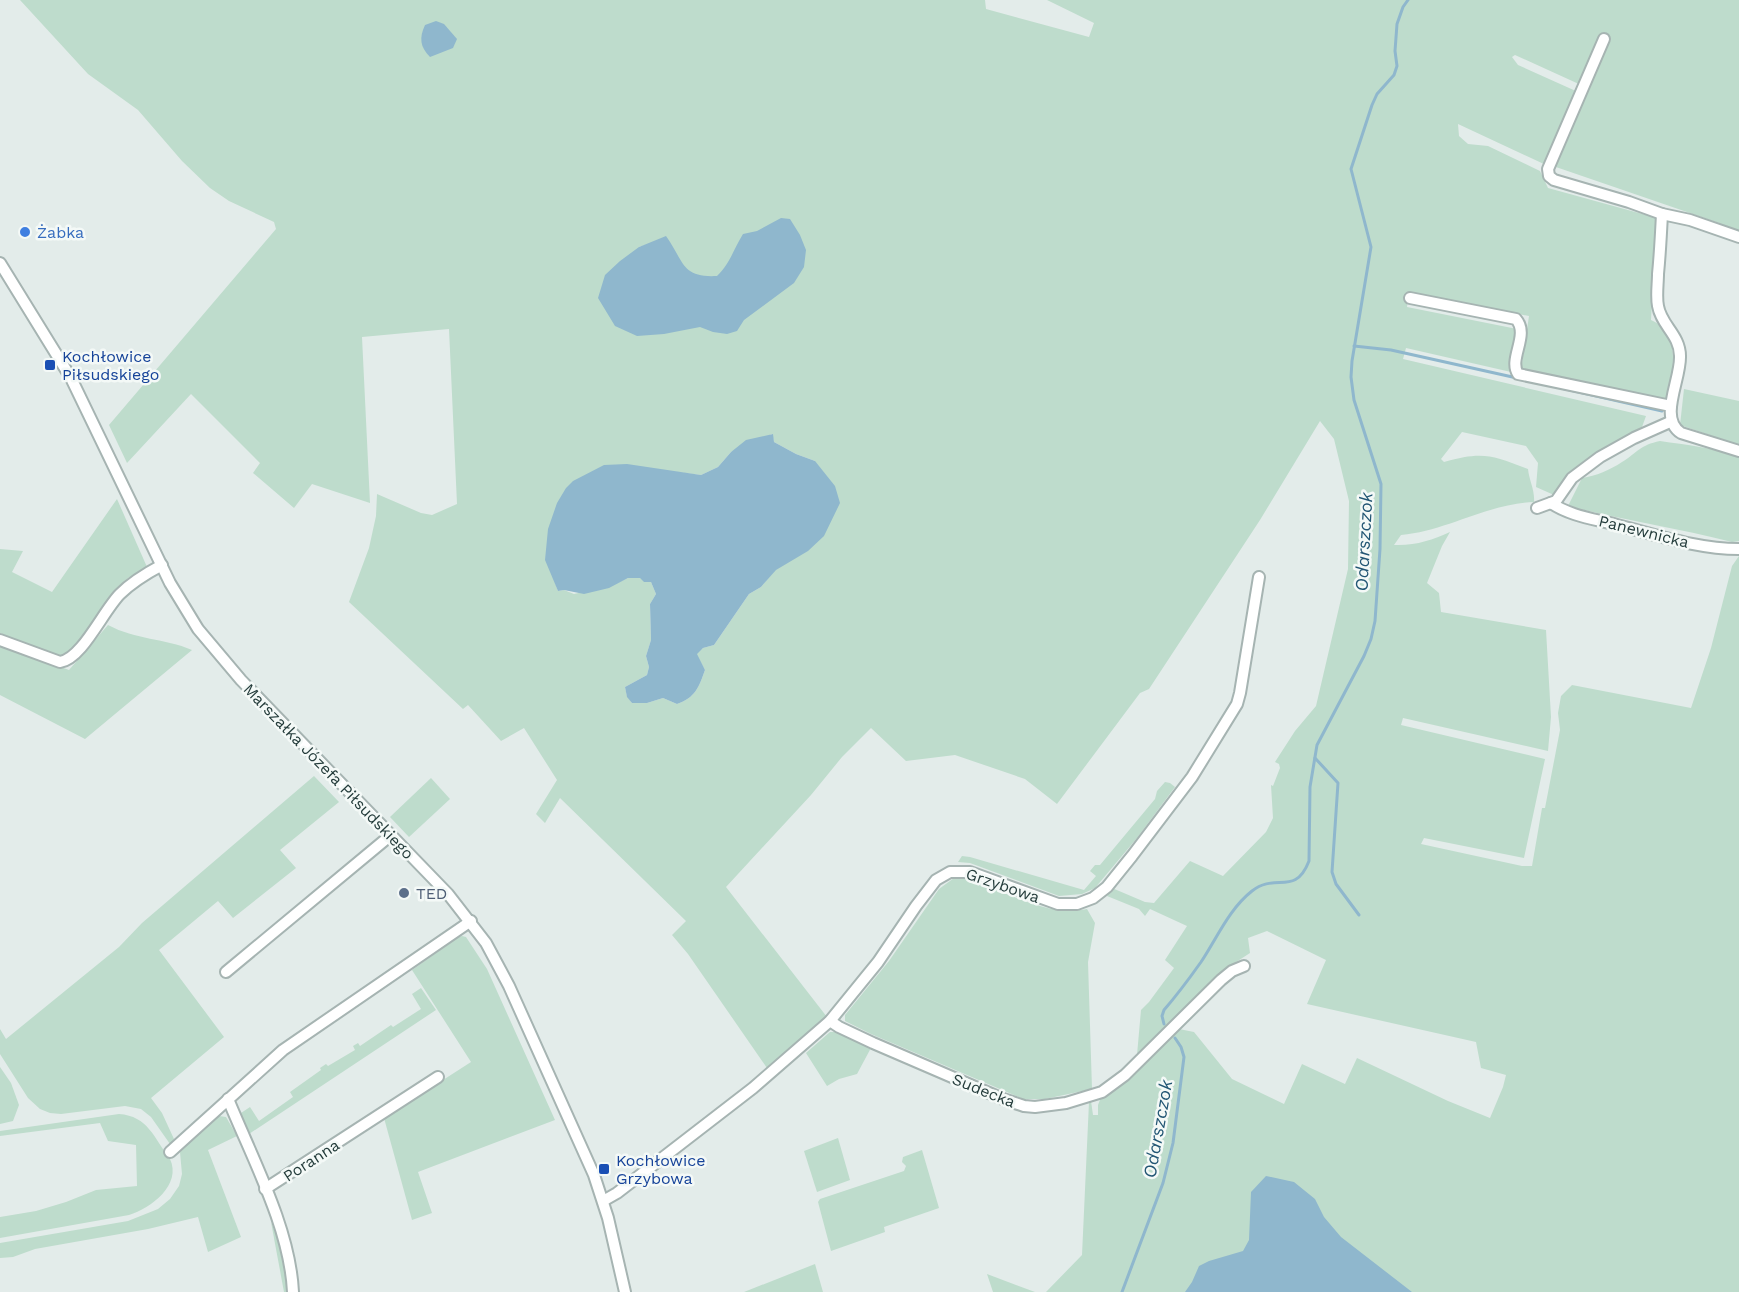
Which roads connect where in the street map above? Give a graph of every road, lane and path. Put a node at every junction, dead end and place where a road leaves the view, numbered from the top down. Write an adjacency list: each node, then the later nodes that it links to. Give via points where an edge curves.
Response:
1 (1604, 39): 2 (street, via 1548,169 1549,176)
2 (1662, 214): 3 (street, via 1690,219); 6 (street, via 1658,307 1681,353)
3 (1739, 237)
4 (0, 263): 12 (street, Marszałka Józefa Piłsudskiego, via 71,378)
5 (1410, 298): 6 (street, via 1516,320 1521,331 1515,367 1518,374)
6 (1671, 406): 7 (street)
7 (1670, 422): 8 (street, via 1681,433); 9 (street, via 1634,438 1583,469)
8 (1739, 451)
9 (1551, 503): 10 (street); 11 (street, Panewnicka, via 1577,514 1659,535 1719,549)
10 (1537, 508)
11 (1739, 549)
12 (162, 565): 14 (street, via 122,593 75,656 67,661 60,662); 15 (street, Marszałka Józefa Piłsudskiego, via 207,641)
13 (1259, 577): 19 (street, Grzybowa, via 1237,704 1192,777 1107,887 1085,901 1066,904 970,872 943,875 931,885 878,962)
14 (0, 640)
15 (391, 835): 16 (street, Marszałka Józefa Piłsudskiego); 18 (street)
16 (471, 921): 21 (street, via 283,1050); 24 (street, Marszałka Józefa Piłsudskiego, via 509,986)
17 (1244, 966): 19 (street, Sudecka, via 1221,980 1125,1075 1102,1092 1048,1106 1008,1101)
18 (226, 972)
19 (830, 1021): 24 (street, Grzybowa, via 746,1094)
20 (438, 1077): 23 (street, Poranna)
21 (228, 1099): 22 (street); 23 (street, Poranna)
22 (170, 1152)
23 (265, 1189): 25 (street, via 282,1236)
24 (603, 1201): 26 (street, Marszałka Józefa Piłsudskiego)
25 (293, 1292)
26 (625, 1292)

